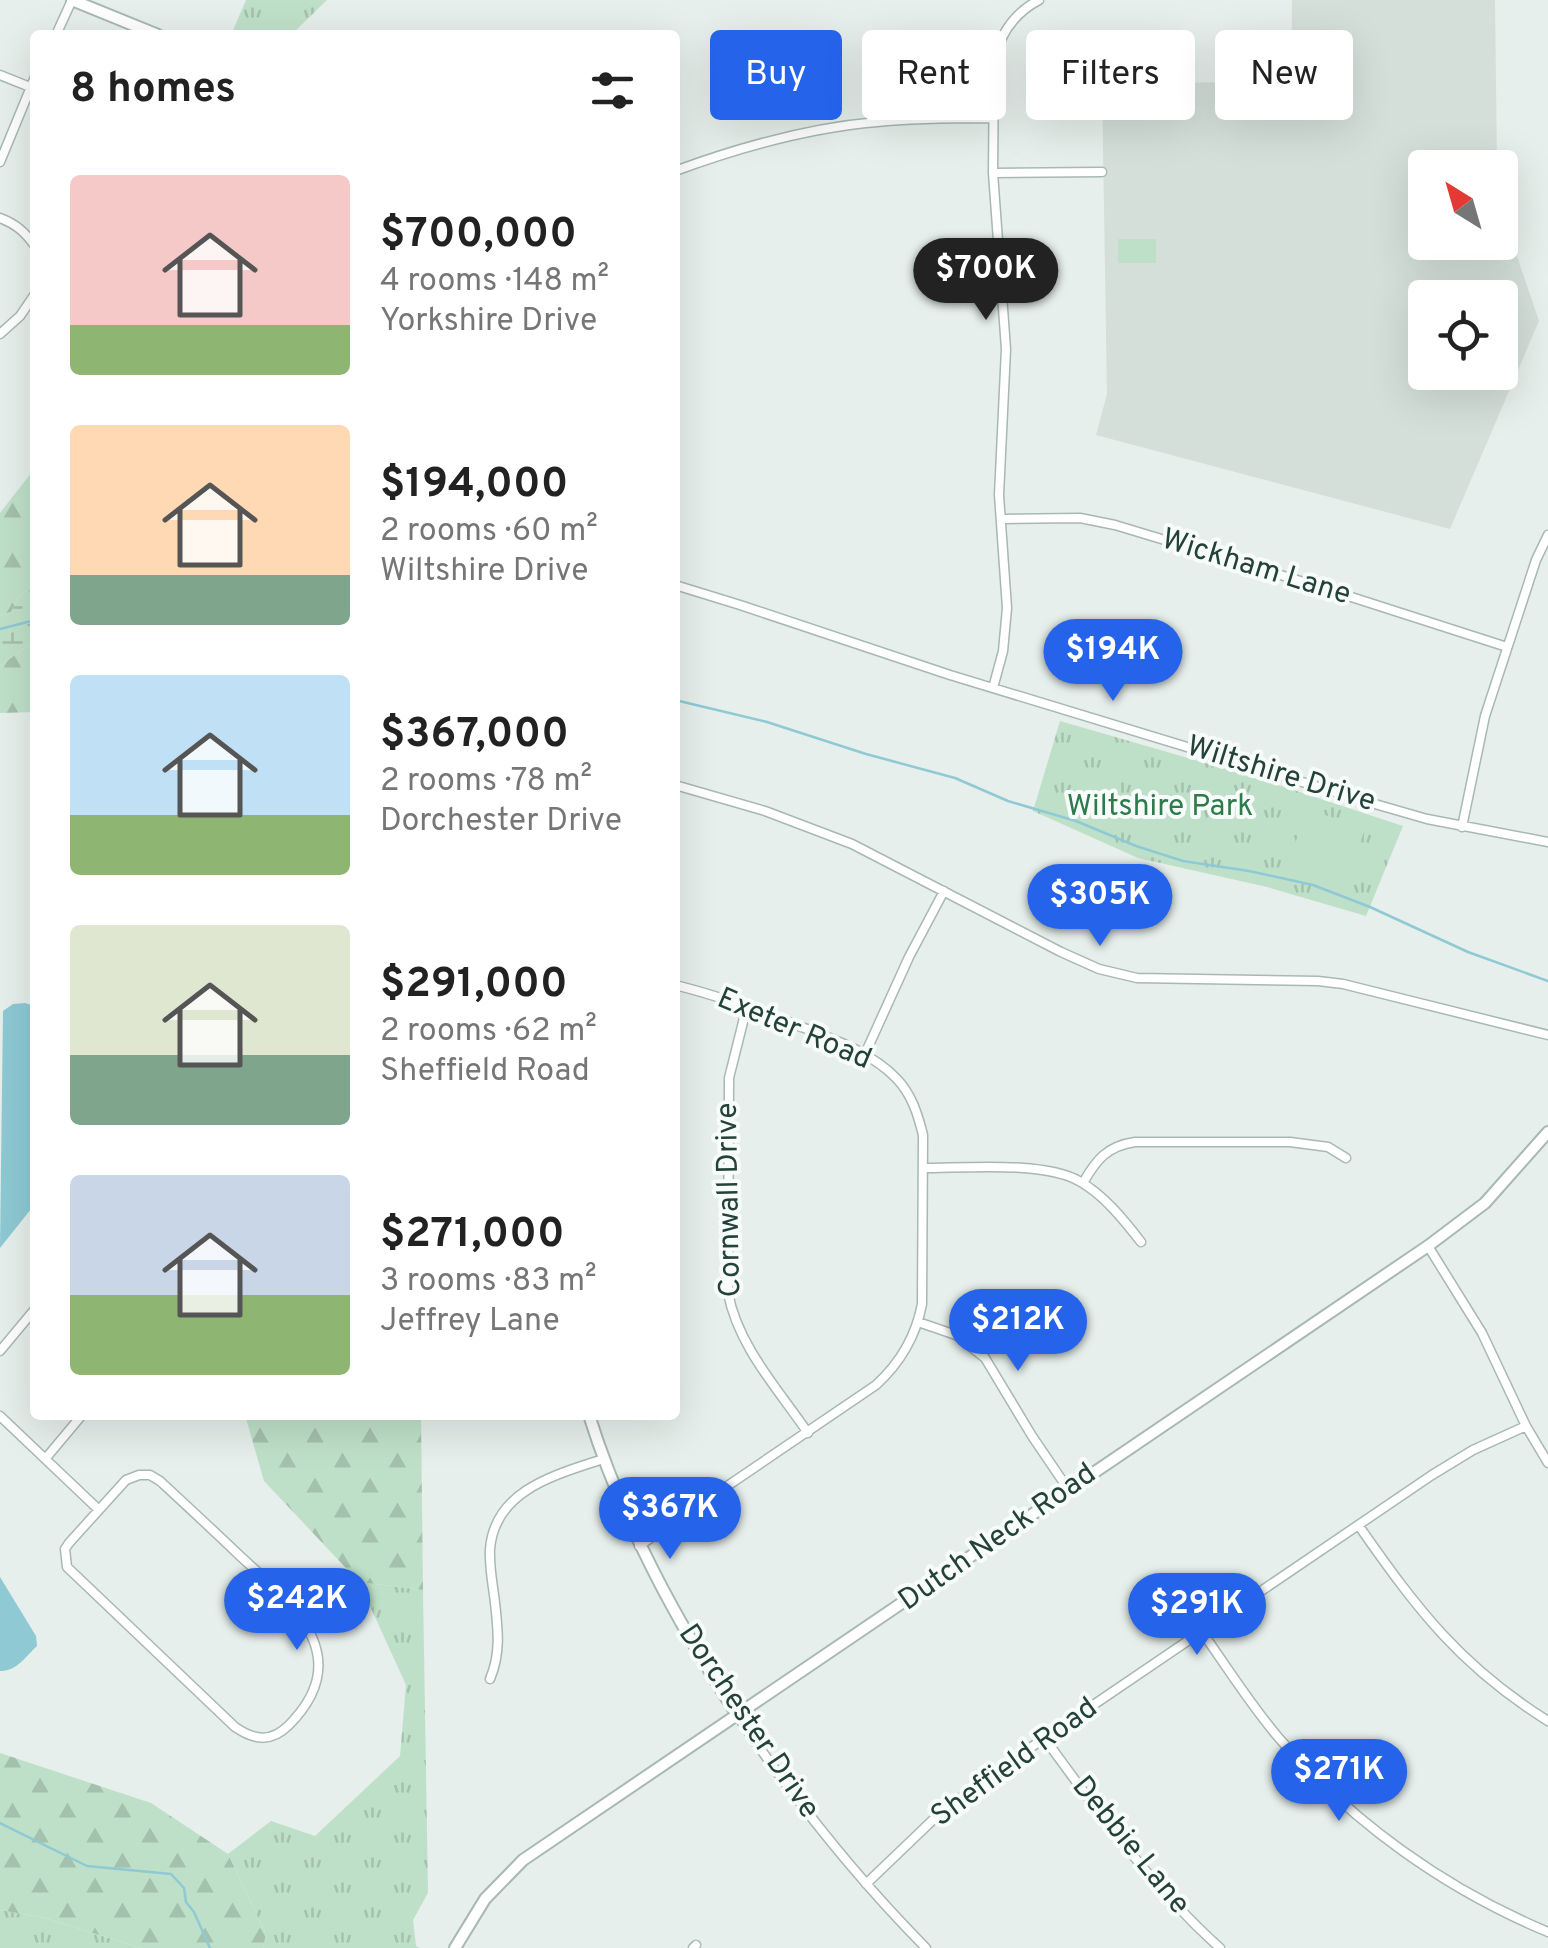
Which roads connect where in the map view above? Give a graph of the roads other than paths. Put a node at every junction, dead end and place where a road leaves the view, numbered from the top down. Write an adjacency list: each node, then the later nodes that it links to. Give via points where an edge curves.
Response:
1 (72, 0): 3 (street); 4 (street)
2 (1039, 0): 5 (street)
3 (58, 30)
4 (146, 30)
5 (1006, 31)
6 (0, 75): 7 (street)
7 (30, 87): 10 (street)
8 (896, 120): 11 (street, via 760,142)
9 (992, 120): 13 (street)
10 (0, 162)
11 (680, 169)
12 (1102, 172): 13 (street)
13 (993, 173): 18 (street, via 1006,349)
14 (0, 218): 15 (street)
15 (30, 240)
16 (30, 301): 17 (street)
17 (0, 334)
18 (1001, 519): 21 (street, Wickham Lane, via 1080,518 1115,525); 22 (street, via 1006,622)
19 (1548, 535): 21 (street)
20 (680, 587): 22 (street, Wiltshire Drive)
21 (1507, 647): 24 (street)
22 (993, 688): 24 (street, Wiltshire Drive)
23 (680, 786): 26 (street, via 809,826)
24 (1462, 827): 25 (street, Wiltshire Drive)
25 (1548, 842)
26 (944, 891): 29 (street, via 1115,973 1330,982); 30 (street)
27 (680, 986): 28 (street, Exeter Road)
28 (747, 1006): 30 (street, Exeter Road); 44 (street, Cornwall Drive, via 729,1078 728,1293 743,1340)
29 (1548, 1035)
30 (865, 1054): 33 (street, Exeter Road, via 909,1094)
31 (1548, 1132): 36 (street, Dutch Neck Road, via 1502,1186)
32 (1346, 1158): 34 (street, via 1328,1147 1290,1142 1135,1142 1100,1156)
33 (923, 1168): 34 (street, via 1038,1169); 38 (street, Exeter Road)
34 (1083, 1183): 35 (street)
35 (1141, 1242)
36 (1428, 1246): 43 (street, via 1482,1333); 48 (street, Dutch Neck Road)
37 (30, 1315): 39 (street)
38 (918, 1322): 44 (street, Exeter Road, via 885,1377); 48 (street, via 956,1335 985,1358)
39 (0, 1351)
40 (0, 1416): 45 (street)
41 (78, 1420): 45 (street)
42 (590, 1420): 46 (street, Dorchester Drive)
43 (1526, 1426): 47 (street); 50 (street, Sheffield Road, via 1453,1462)
44 (808, 1433): 51 (street, Exeter Road)
45 (46, 1458): 49 (street)
46 (602, 1459): 51 (street, Dorchester Drive); 53 (street, via 538,1482 499,1519 490,1544 499,1637)
47 (1548, 1463)
48 (1068, 1489): 54 (street, Dutch Neck Road)
49 (99, 1510): 49 (street, via 126,1480 150,1475 294,1606 310,1631 318,1672 312,1695 286,1728 270,1738 252,1738 235,1727 68,1567 66,1549)
50 (1358, 1526): 52 (street, Sheffield Road); 55 (street, via 1444,1639)
51 (640, 1546): 54 (street, Dorchester Drive)
52 (1202, 1632): 56 (street, Sheffield Road); 58 (street, via 1279,1738 1370,1826 1436,1874)
53 (490, 1679)
54 (737, 1715): 57 (street, Dorchester Drive); 59 (street, Dutch Neck Road, via 524,1860 485,1899)
55 (1548, 1722)
56 (1045, 1740): 57 (street, Sheffield Road, via 966,1792); 61 (street, Debbie Lane, via 1124,1847)
57 (866, 1884): 60 (street, Dorchester Drive)
58 (1548, 1932)
59 (455, 1948)
60 (926, 1948)
61 (1220, 1948)

